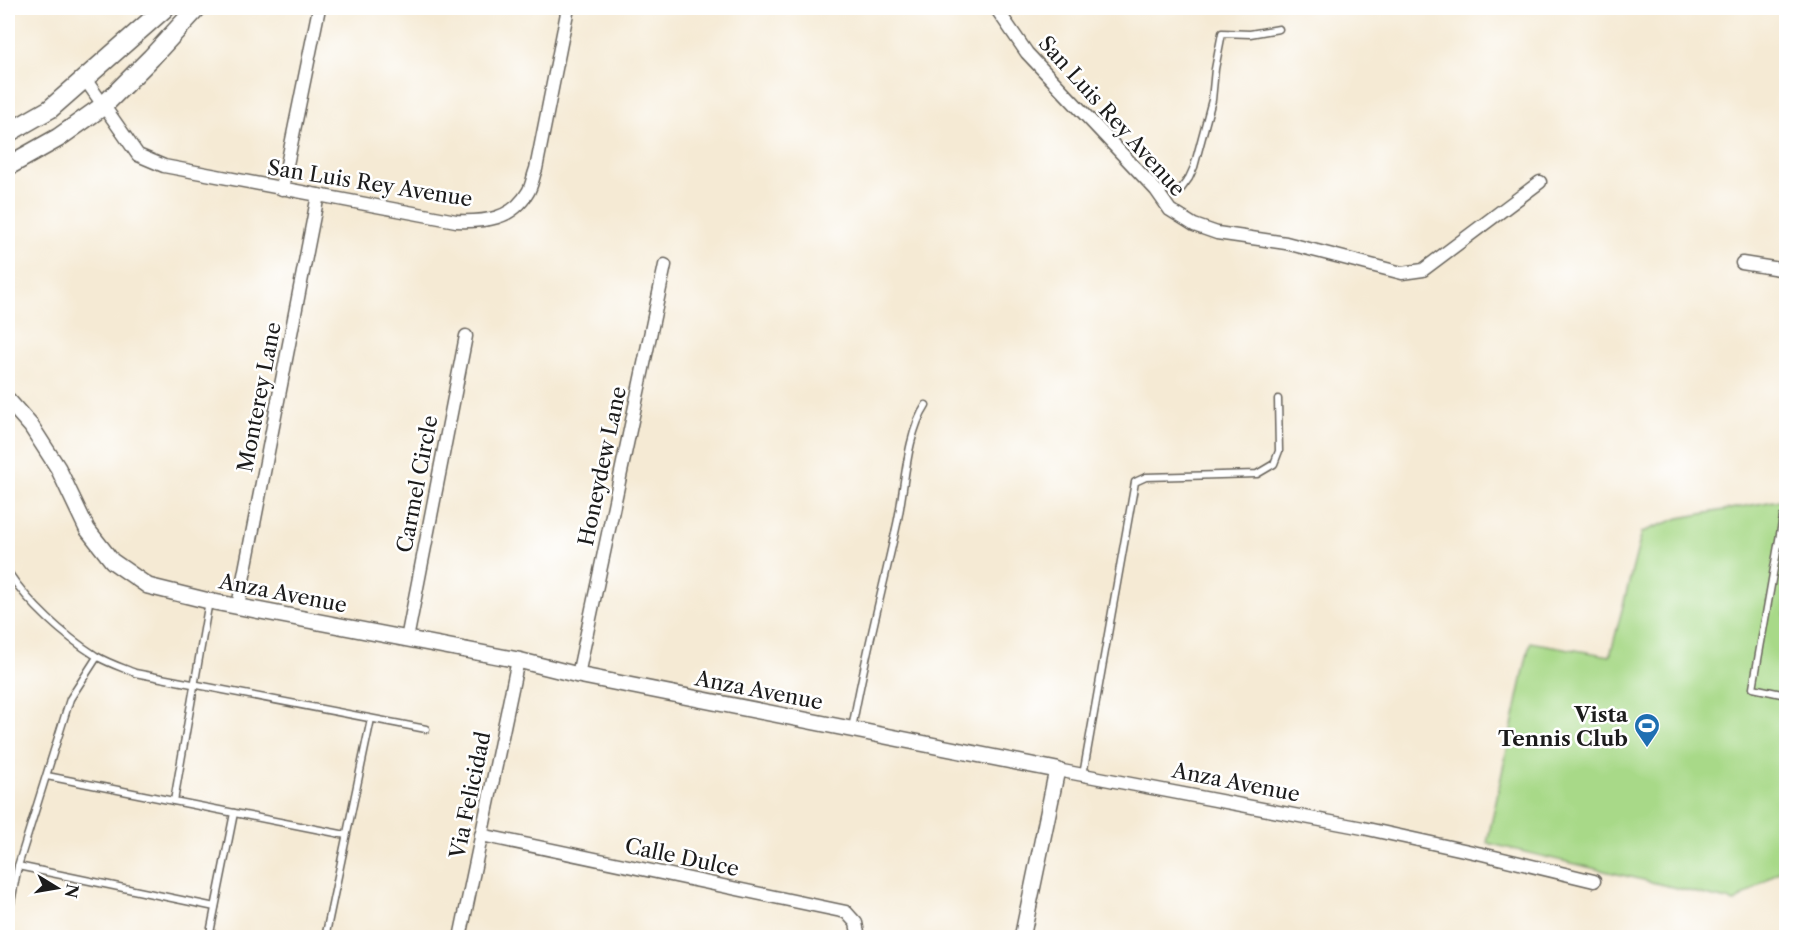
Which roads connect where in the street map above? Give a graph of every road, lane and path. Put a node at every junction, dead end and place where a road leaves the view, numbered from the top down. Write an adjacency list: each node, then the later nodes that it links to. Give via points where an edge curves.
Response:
1 (165, 8): 7 (main road)
2 (319, 8): 12 (street)
3 (568, 8): 14 (street, San Luis Rey Avenue, via 536,169 529,192 514,209 494,219 456,220)
4 (996, 8): 13 (street, San Luis Rey Avenue, via 1027,53)
5 (191, 9): 8 (main road)
6 (1279, 29): 13 (lane, via 1222,33 1212,100 1194,167 1181,189)
7 (86, 79): 8 (street, San Luis Rey Avenue); 9 (main road, via 50,109)
8 (103, 106): 10 (main road, via 58,138); 12 (street, San Luis Rey Avenue, via 138,155 164,166)
9 (8, 133)
10 (8, 166)
11 (1540, 182): 13 (street, San Luis Rey Avenue, via 1423,270 1402,273 1286,243 1217,233 1170,210)
12 (282, 189): 14 (street, San Luis Rey Avenue)
13 (1156, 190)
14 (318, 195): 25 (street, Monterey Lane)
15 (1742, 263): 17 (street)
16 (665, 265): 29 (street, Honeydew Lane)
17 (1786, 270)
18 (466, 336): 26 (street, Carmel Circle)
19 (1278, 399): 36 (lane, via 1279,452 1274,464 1257,474 1146,477 1136,482)
20 (9, 404): 24 (street, Anza Avenue, via 31,426 58,468 87,529 112,561 148,586)
21 (926, 405): 34 (lane, via 918,417 912,441)
22 (1783, 517): 31 (lane, via 1753,688)
23 (8, 572): 27 (lane, via 22,592 58,627)
24 (209, 600): 25 (street, Anza Avenue); 30 (lane)
25 (238, 606): 26 (street, Anza Avenue)
26 (407, 639): 28 (street, Anza Avenue)
27 (98, 657): 30 (lane, via 135,673); 37 (lane, via 70,699)
28 (518, 660): 29 (street, Anza Avenue); 40 (street, Via Felicidad)
29 (578, 675): 34 (street, Anza Avenue)
30 (195, 684): 32 (lane); 38 (lane)
31 (1786, 695)
32 (371, 719): 33 (lane); 41 (lane)
33 (426, 729)
34 (852, 729): 35 (street, Anza Avenue)
35 (1057, 770): 36 (street, Anza Avenue); 50 (street)
36 (1083, 775): 43 (street, Anza Avenue, via 1363,828)
37 (47, 776): 38 (lane); 42 (lane)
38 (174, 801): 39 (lane)
39 (234, 813): 41 (lane); 44 (lane)
40 (481, 835): 48 (street, Via Felicidad); 49 (street, Calle Dulce, via 846,912 856,923)
41 (346, 836): 47 (lane)
42 (18, 866): 44 (lane); 45 (lane)
43 (1594, 881)
44 (215, 907): 46 (lane)
45 (8, 918)
46 (209, 938)
47 (325, 938)
48 (460, 938)
49 (859, 938)
50 (1022, 938)

